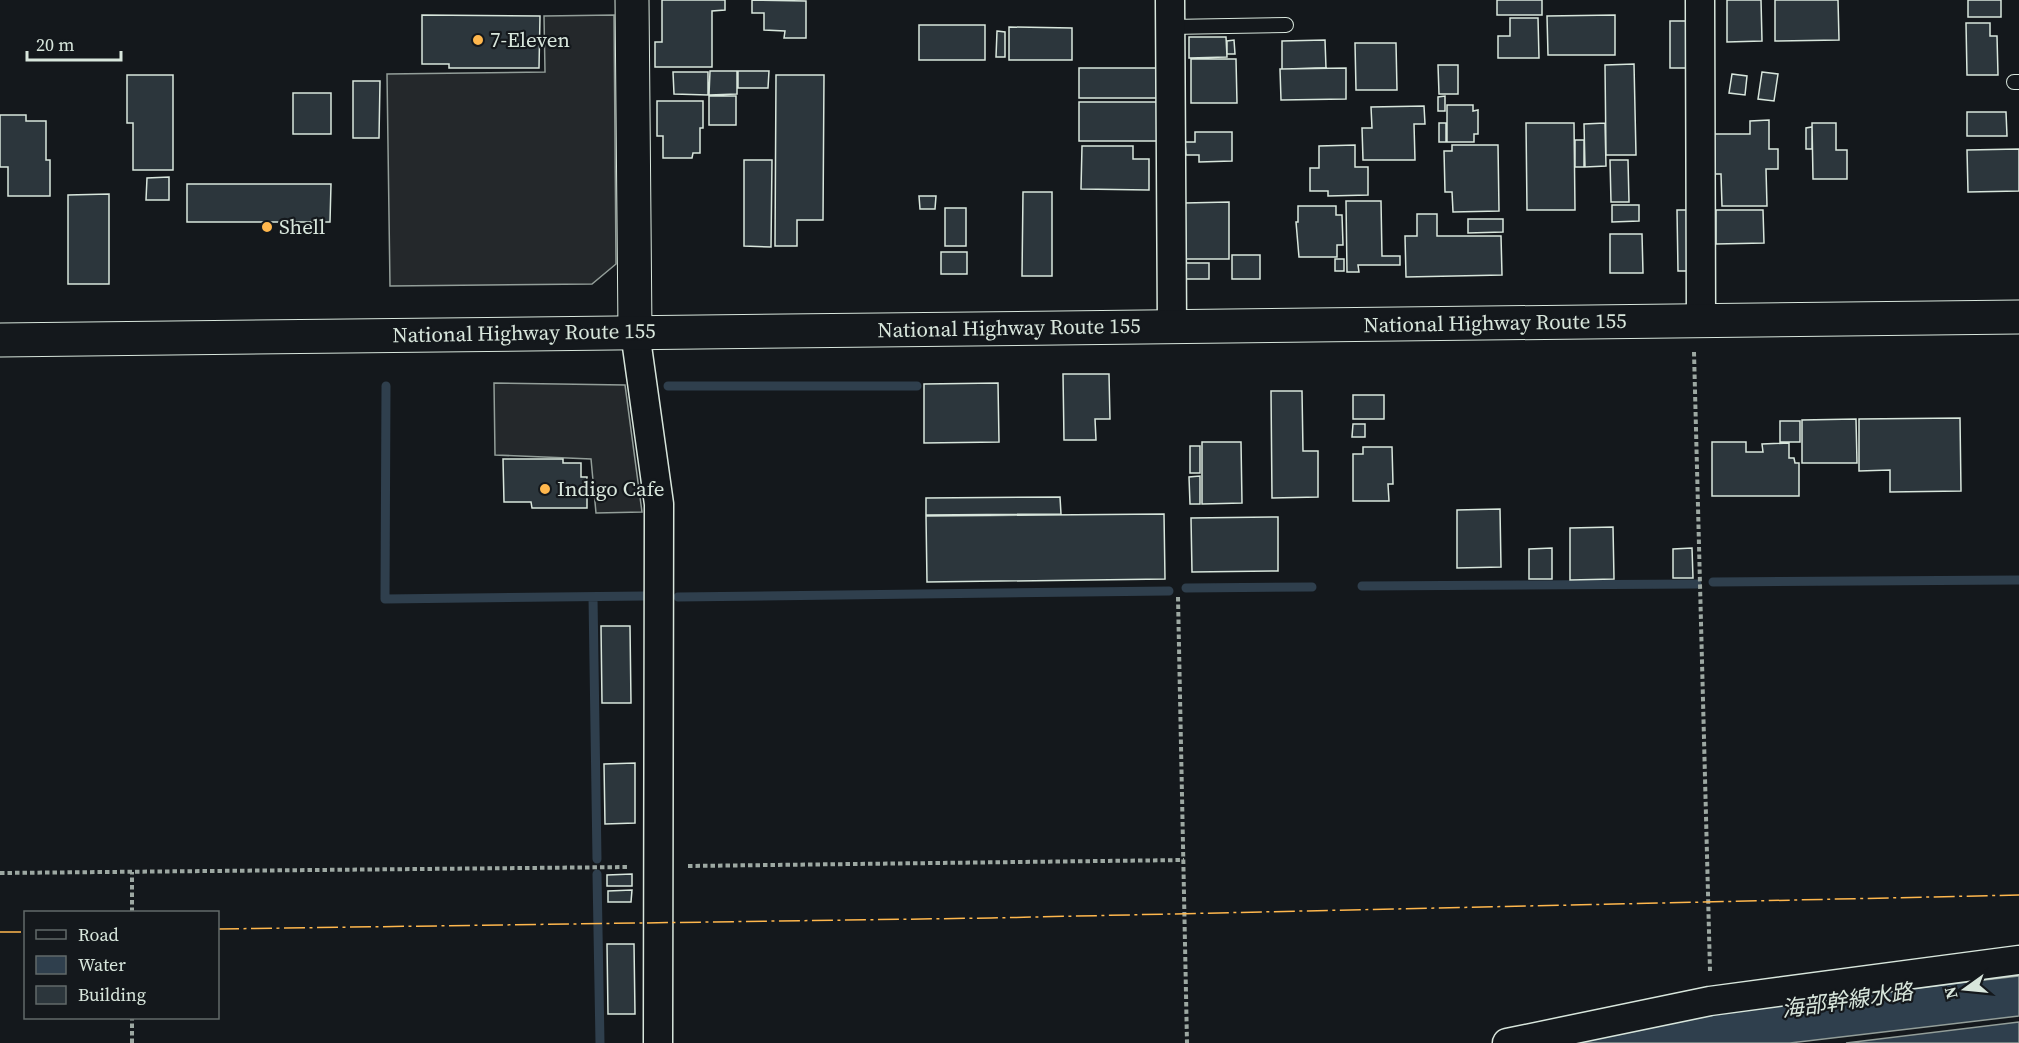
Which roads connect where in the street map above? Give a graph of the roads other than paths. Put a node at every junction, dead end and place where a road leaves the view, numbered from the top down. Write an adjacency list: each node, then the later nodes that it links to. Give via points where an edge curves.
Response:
1 (632, 0): 8 (main road)
2 (1700, 0): 6 (street)
3 (1170, 14): 4 (lane); 7 (street)
4 (1286, 25)
5 (2019, 317): 6 (main road, National Highway Route 155)
6 (1697, 321): 7 (main road, National Highway Route 155)
7 (1172, 326): 8 (main road, National Highway Route 155)
8 (635, 332): 9 (main road, National Highway Route 155); 11 (street, via 659,504)
9 (0, 340)
10 (2019, 960): 12 (street, via 1710,1001)
11 (658, 1043)
12 (1507, 1043)

